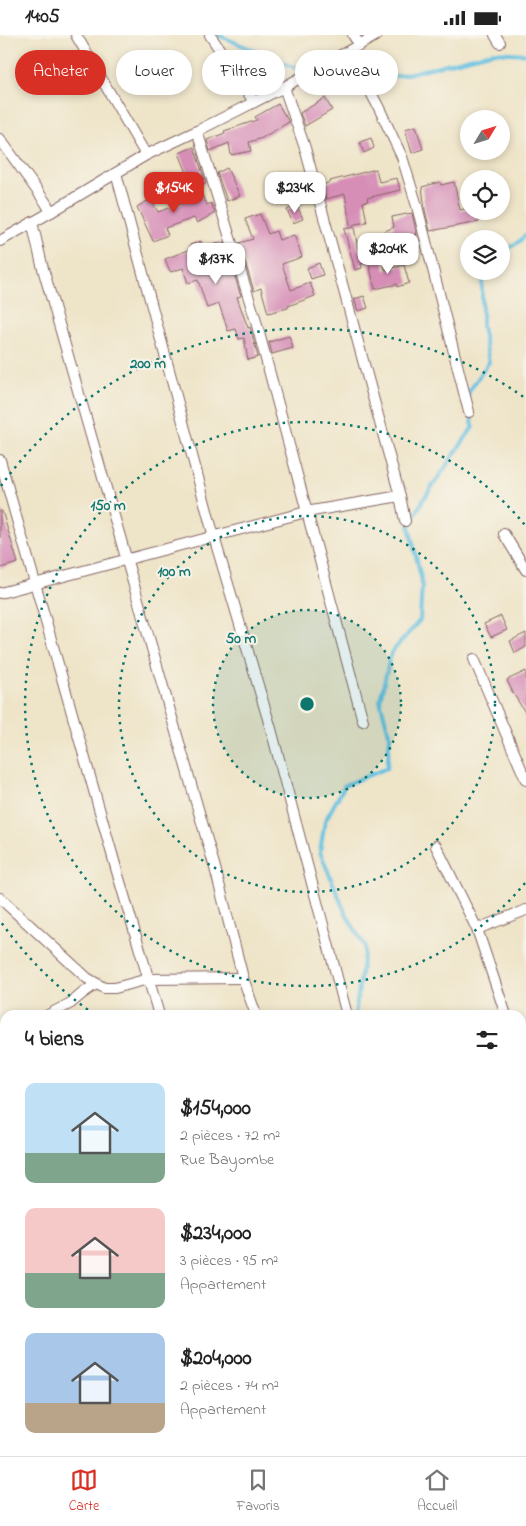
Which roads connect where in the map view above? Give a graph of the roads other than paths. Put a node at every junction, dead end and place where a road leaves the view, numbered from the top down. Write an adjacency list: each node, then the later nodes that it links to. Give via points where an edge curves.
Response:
1 (76, 35): 13 (street)
2 (210, 35): 10 (street)
3 (354, 35): 5 (street)
4 (378, 35): 5 (street)
5 (360, 45): 6 (street)
6 (351, 50)
7 (285, 90): 20 (street, via 305,148)
8 (268, 95): 10 (street)
9 (372, 95): 18 (street, via 402,157 417,206)
10 (254, 102): 11 (street)
11 (197, 131): 13 (street); 21 (street, via 256,318)
12 (0, 139): 15 (street)
13 (146, 155): 14 (street)
14 (116, 173): 15 (street); 24 (street)
15 (51, 212): 16 (street)
16 (32, 222): 17 (street); 25 (street)
17 (0, 241)
18 (469, 412)
19 (0, 459): 27 (street)
20 (400, 496): 21 (street); 22 (street)
21 (306, 512): 24 (street); 30 (street)
22 (405, 521)
23 (504, 534): 26 (street)
24 (214, 537): 25 (street); 42 (street, via 271,729)
25 (126, 560): 27 (street); 36 (street, via 215,868)
26 (526, 570)
27 (35, 583): 28 (street); 37 (street)
28 (0, 593)
29 (474, 659): 31 (street)
30 (363, 721)
31 (526, 780)
32 (436, 846): 35 (street)
33 (0, 898): 38 (street)
34 (526, 910): 35 (street)
35 (477, 929): 43 (street)
36 (243, 978): 37 (street); 41 (street)
37 (148, 979): 38 (street, via 115,988); 40 (street)
38 (96, 984): 39 (street)
39 (58, 1010)
40 (157, 1010)
41 (254, 1010)
42 (346, 1010)
43 (504, 1010)

